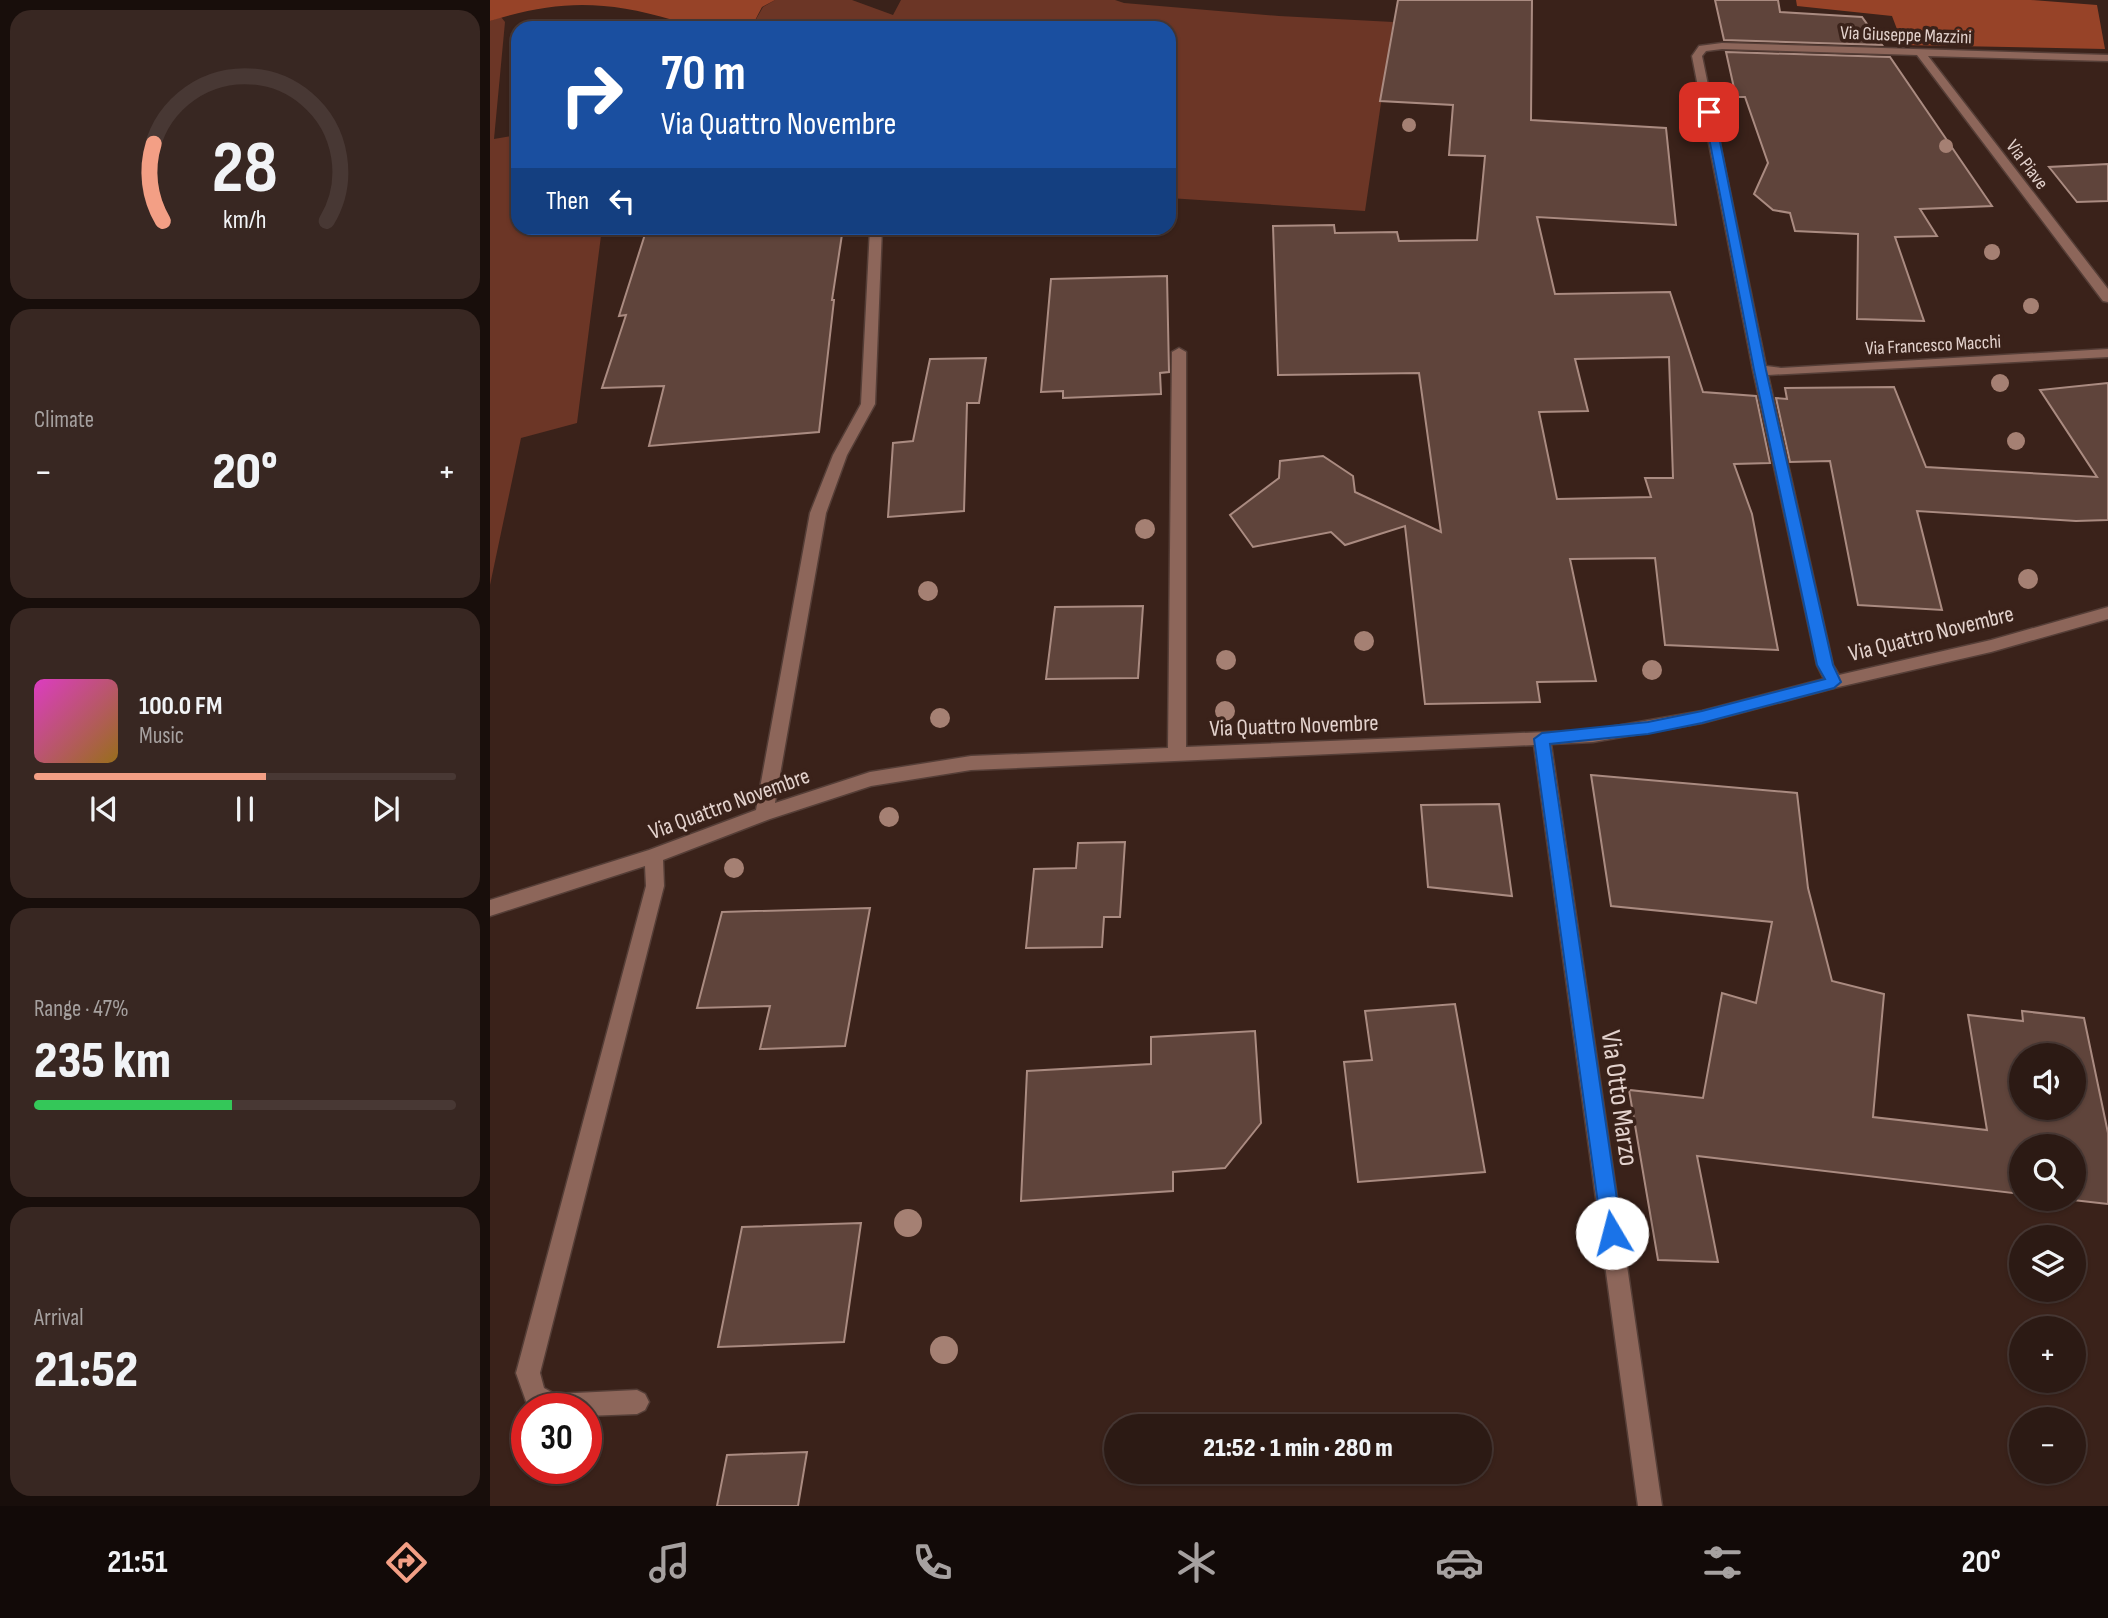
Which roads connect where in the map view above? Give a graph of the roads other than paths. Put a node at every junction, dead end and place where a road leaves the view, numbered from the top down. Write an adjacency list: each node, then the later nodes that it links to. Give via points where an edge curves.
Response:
1 (1920, 52): 2 (street, Via Giuseppe Mazzini); 4 (street, Via Piave); 7 (street, Via Giuseppe Mazzini, via 1722,46 1703,48 1697,56)
2 (2108, 58)
3 (876, 235): 12 (street, via 868,404 840,455 818,513)
4 (2108, 298)
5 (1179, 352): 11 (street)
6 (2108, 353): 7 (street, Via Francesco Macchi)
7 (1760, 370): 9 (street, via 1825,665)
8 (2108, 612): 9 (street, Via Quattro Novembre, via 1991,646)
9 (1834, 682): 10 (street, Via Quattro Novembre, via 1648,728)
10 (1542, 739): 11 (street, Via Quattro Novembre); 16 (street, Via Otto Marzo)
11 (1177, 754): 12 (street, Via Quattro Novembre, via 971,763 870,779)
12 (764, 814): 13 (street, Via Quattro Novembre)
13 (654, 856): 14 (street, Via Quattro Novembre); 15 (street, via 655,886 528,1373 535,1396 553,1406)
14 (490, 908)
15 (637, 1402)
16 (1650, 1506)

